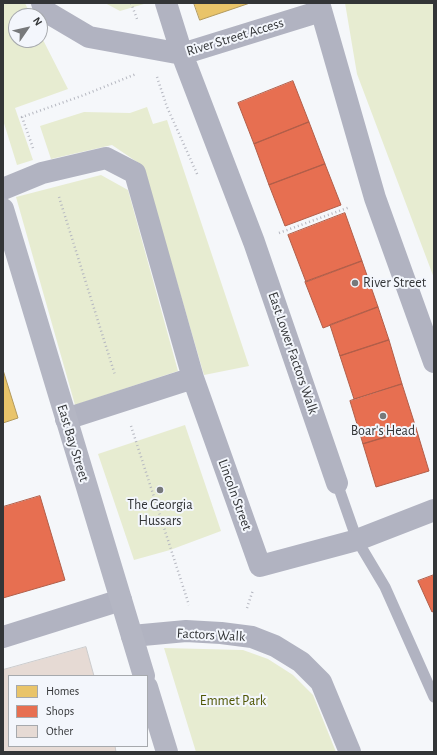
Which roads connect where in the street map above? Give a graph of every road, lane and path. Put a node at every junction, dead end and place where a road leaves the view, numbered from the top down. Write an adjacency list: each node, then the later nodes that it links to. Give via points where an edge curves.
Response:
1 (42, 3): 6 (street, River Street Access, via 45,11 89,37)
2 (131, 3): 5 (path)
3 (166, 3): 6 (street, East Lower Factors Walk)
4 (320, 7): 6 (street, River Street Access); 12 (street)
5 (136, 18)
6 (182, 54): 14 (street, East Lower Factors Walk)
7 (140, 72): 9 (path, via 22,117)
8 (167, 107): 10 (path)
9 (42, 174): 11 (street); 16 (street, via 106,158 135,173)
10 (200, 179)
11 (3, 189)
12 (375, 198): 14 (path); 15 (street)
13 (3, 209): 17 (main road, East Bay Street)
14 (254, 242): 18 (street, East Lower Factors Walk)
15 (434, 362)
16 (193, 378): 17 (street); 20 (street, Lincoln Street, via 260,566)
17 (66, 419): 21 (main road, East Bay Street)
18 (337, 483): 20 (lane, East Lower Factors Walk)
19 (434, 510): 20 (street, Lincoln Street)
20 (357, 540): 26 (lane, East Lower Factors Walk, via 384,587)
21 (121, 600): 22 (main road, East Bay Street); 23 (street)
22 (132, 636): 24 (main road, East Bay Street); 28 (street, Factors Walk, via 186,632 221,633 252,637 275,646 301,662 321,682)
23 (3, 637)
24 (144, 675)
25 (148, 690): 27 (main road)
26 (434, 697)
27 (167, 752)
28 (350, 752)

